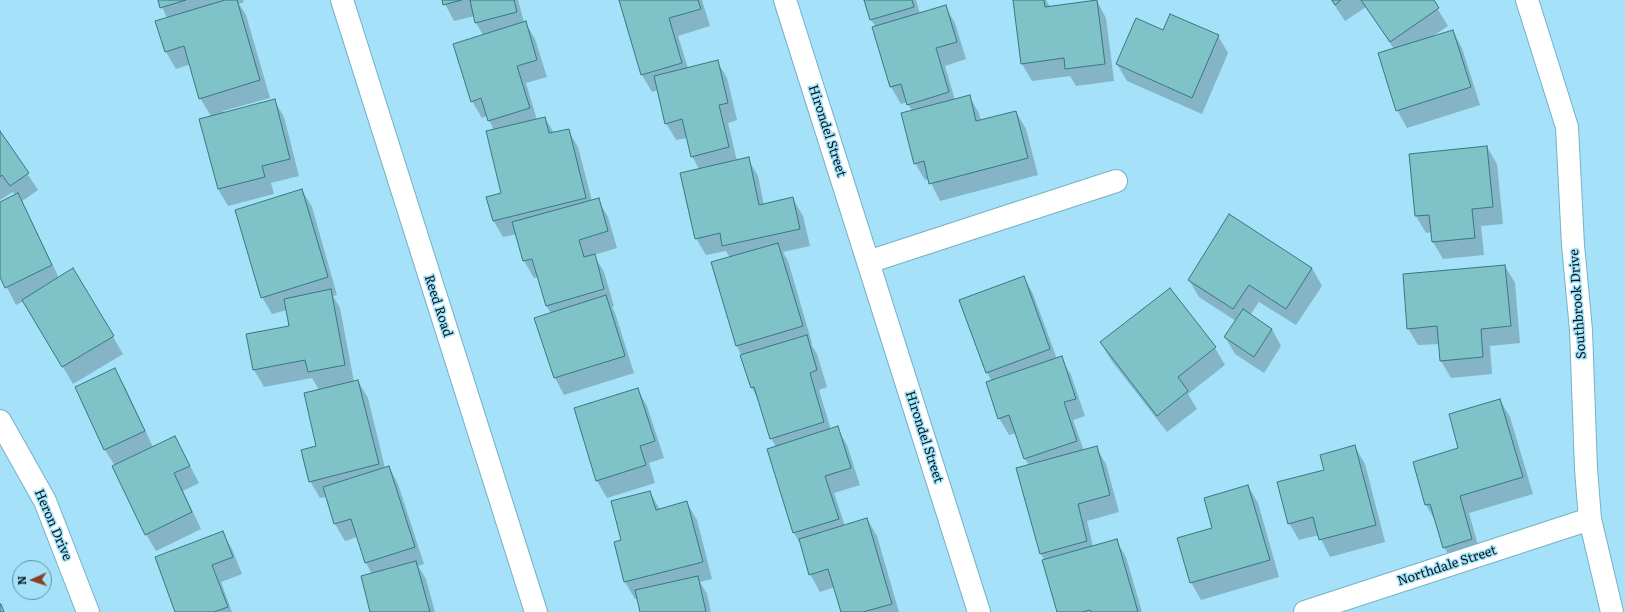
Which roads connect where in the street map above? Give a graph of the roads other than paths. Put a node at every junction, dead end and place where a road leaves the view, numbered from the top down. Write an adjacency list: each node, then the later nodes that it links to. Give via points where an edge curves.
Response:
1 (342, 0): 9 (street, Reed Road)
2 (785, 0): 5 (street, Hirondel Street)
3 (1527, 0): 7 (street, Southbrook Drive, via 1567,127 1573,245 1581,330)
4 (1116, 181): 5 (street)
5 (868, 262): 10 (street, Hirondel Street)
6 (0, 421): 8 (street, Heron Drive, via 45,501)
7 (1590, 520): 11 (street, Northdale Street); 12 (street, Southbrook Drive)
8 (88, 612)
9 (536, 612)
10 (979, 612)
11 (1305, 612)
12 (1612, 612)

